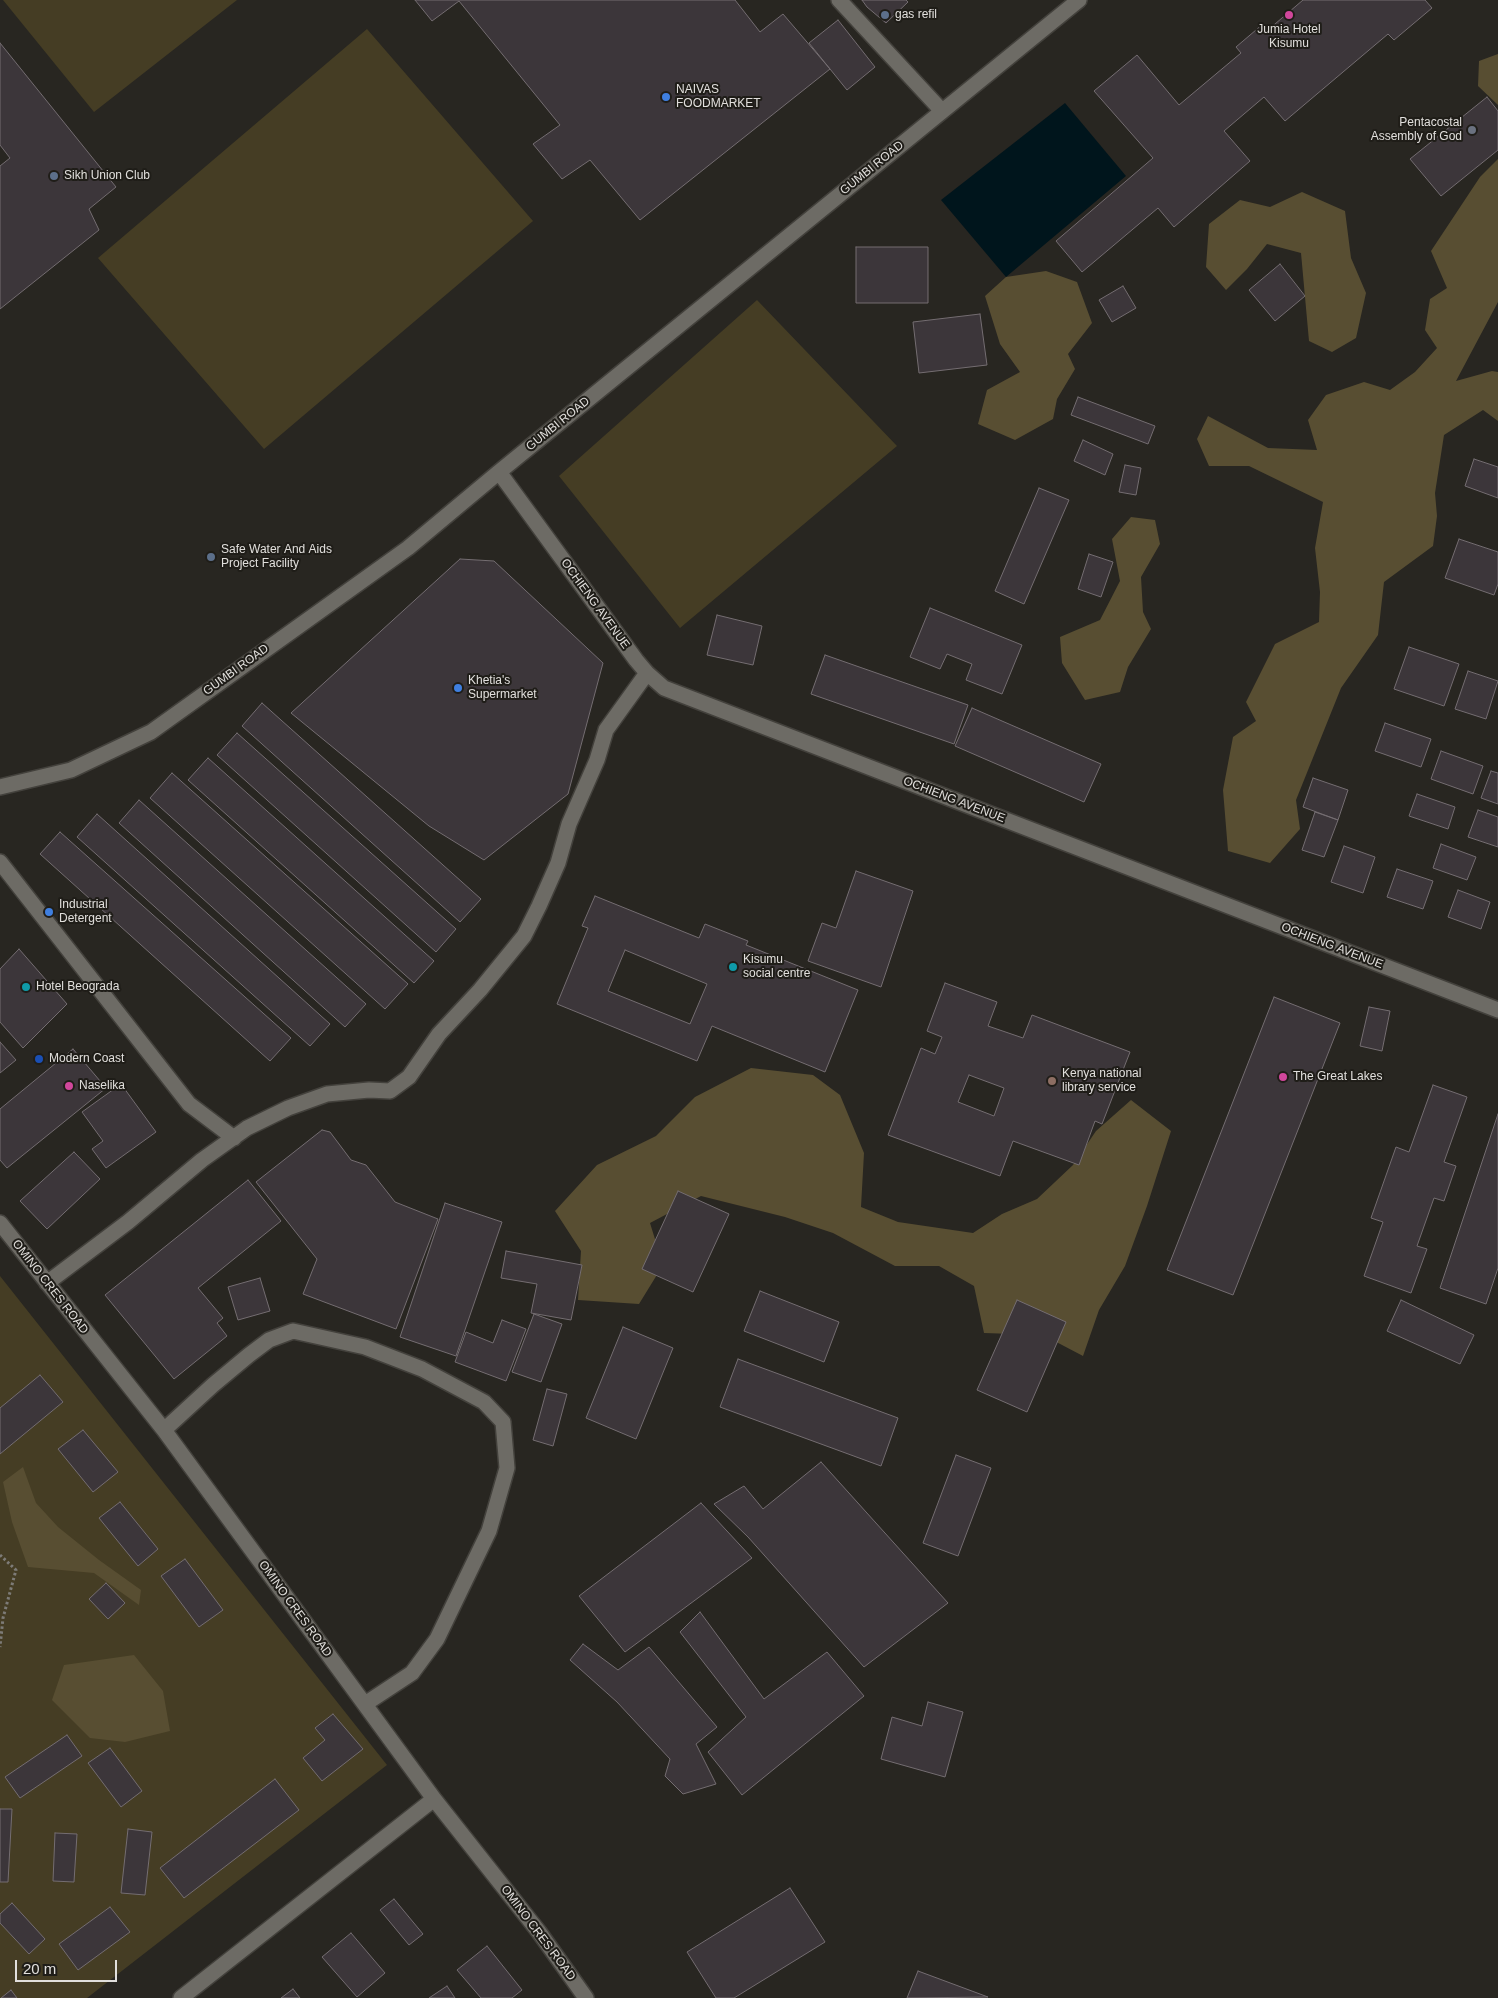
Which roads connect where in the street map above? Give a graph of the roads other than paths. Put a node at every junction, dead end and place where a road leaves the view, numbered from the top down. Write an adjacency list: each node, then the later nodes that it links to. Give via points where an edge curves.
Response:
1 (839, 0): 3 (street)
2 (1079, 0): 3 (street, GUMBI ROAD)
3 (942, 111): 4 (street, GUMBI ROAD)
4 (498, 472): 5 (street, OCHIENG AVENUE); 6 (street, GUMBI ROAD, via 408,548 151,732 70,770)
5 (647, 673): 8 (street, OCHIENG AVENUE, via 664,688); 9 (street, via 606,730 597,760 569,824 558,863 524,936 439,1034 409,1077 390,1091 326,1094 288,1108)
6 (0, 786)
7 (0, 862): 9 (street, via 189,1104)
8 (1498, 1010)
9 (234, 1138): 11 (street)
10 (0, 1223): 11 (street, OMINO CRES ROAD)
11 (46, 1283): 12 (street, OMINO CRES ROAD)
12 (164, 1430): 13 (street, OMINO CRES ROAD); 13 (street, via 249,1355 270,1340 294,1331 365,1347 422,1369 484,1402 503,1422 507,1468 489,1531 441,1630 412,1673)
13 (365, 1704): 14 (street, OMINO CRES ROAD)
14 (434, 1800): 15 (street); 16 (street, OMINO CRES ROAD, via 539,1932)
15 (180, 1998)
16 (586, 1998)

